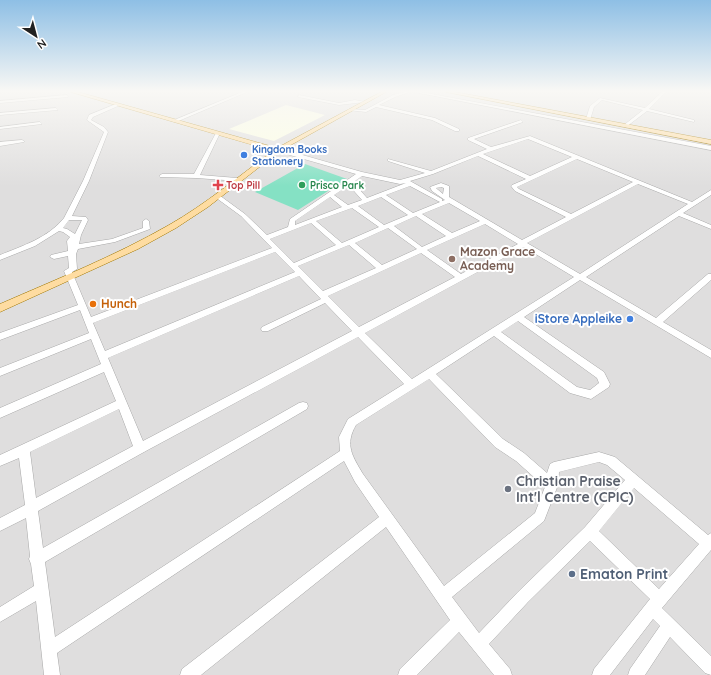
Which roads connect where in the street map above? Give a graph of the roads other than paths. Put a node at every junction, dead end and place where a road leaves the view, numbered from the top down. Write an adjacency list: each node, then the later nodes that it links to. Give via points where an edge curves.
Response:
1 (36, 124): 11 (street)
2 (93, 124): 46 (street, via 106,132)
3 (183, 124): 13 (main road)
4 (326, 124): 18 (main road)
5 (442, 124): 12 (street)
6 (514, 124): 20 (street, via 471,138)
7 (592, 124): 19 (street)
8 (612, 124): 10 (main road)
9 (629, 124): 10 (street)
10 (626, 126): 15 (main road)
11 (0, 128)
12 (457, 130)
13 (218, 133): 17 (main road); 29 (street)
14 (22, 141): 16 (street)
15 (711, 142)
16 (0, 144)
17 (259, 145): 18 (main road); 21 (main road); 23 (main road, via 268,151)
18 (287, 145): 21 (main road)
19 (711, 148)
20 (491, 149): 22 (street); 24 (street, via 526,137)
21 (278, 150): 23 (main road); 27 (street)
22 (478, 154): 26 (street); 30 (street)
23 (268, 157): 31 (main road)
24 (577, 158): 30 (street); 34 (street)
25 (390, 160): 26 (street)
26 (431, 173): 33 (street)
27 (361, 174): 32 (street); 33 (street, via 394,182)
28 (162, 176): 29 (street)
29 (196, 176): 31 (street)
30 (529, 178): 45 (street, via 515,184 515,189)
31 (237, 180): 38 (main road)
32 (352, 180): 36 (street); 40 (street, via 356,190)
33 (409, 182): 37 (street); 39 (street)
34 (637, 182): 41 (street); 45 (street)
35 (711, 192): 41 (street)
36 (331, 195): 42 (street); 53 (street, via 292,220)
37 (382, 195): 40 (street); 44 (street)
38 (217, 196): 55 (street, via 231,204); 66 (main road, via 155,236)
39 (447, 200): 44 (street); 49 (street)
40 (367, 201): 42 (street)
41 (692, 204): 43 (street)
42 (350, 207): 48 (street); 50 (street)
43 (677, 213): 51 (street); 68 (street)
44 (415, 215): 50 (street); 54 (street)
45 (570, 216): 57 (street)
46 (68, 218): 52 (street); 61 (street, via 84,218)
47 (146, 221): 61 (street, via 147,229 136,234)
48 (312, 221): 53 (street); 58 (street)
49 (482, 222): 54 (street); 57 (street)
50 (386, 227): 56 (street); 60 (street)
51 (711, 227)
52 (58, 228): 61 (street, via 74,236 71,241); 63 (street, via 45,237)
53 (291, 229): 55 (street)
54 (450, 236): 60 (street)
55 (266, 238): 59 (street)
56 (350, 242): 58 (street); 64 (street)
57 (521, 245): 68 (street); 69 (street)
58 (341, 246): 65 (street)
59 (276, 249): 65 (street); 74 (street)
60 (422, 249): 64 (street); 69 (street)
61 (73, 250): 62 (street); 66 (street, via 73,269 68,271)
62 (54, 257)
63 (0, 258)
64 (381, 268): 70 (street)
65 (296, 269): 70 (street); 82 (street)
66 (71, 276): 71 (street); 72 (main road)
67 (711, 276): 75 (street)
68 (580, 277): 73 (street); 75 (street)
69 (461, 278): 77 (street)
70 (324, 298): 76 (street); 77 (street)
71 (83, 306): 74 (street); 80 (street)
72 (0, 308)
73 (518, 316): 78 (street); 78 (street, via 601,375 605,384 591,395 574,390)
74 (89, 321): 79 (street)
75 (657, 322): 81 (street)
76 (265, 329)
77 (358, 332): 86 (street); 90 (street)
78 (495, 332): 85 (street)
79 (94, 334): 82 (street); 84 (street)
80 (0, 338)
81 (711, 354)
82 (103, 356): 83 (street)
83 (107, 366): 87 (street); 89 (street)
84 (0, 372)
85 (429, 373): 86 (street); 95 (street, via 499,443 520,457)
86 (411, 385): 92 (street, via 352,422 343,440)
87 (122, 403): 90 (street); 91 (street)
88 (303, 406): 101 (street)
89 (0, 413)
90 (140, 448): 96 (street)
91 (24, 450): 93 (street); 96 (street)
92 (346, 454): 97 (street, via 359,478); 109 (street)
93 (0, 461)
94 (632, 480): 95 (street, via 611,461 599,457 554,468); 99 (street); 100 (street)
95 (552, 485): 103 (street, via 540,516)
96 (30, 509): 98 (street); 101 (street)
97 (388, 518): 103 (street); 112 (street)
98 (0, 525)
99 (590, 532): 104 (street); 108 (street)
100 (709, 541): 104 (street)
101 (36, 558): 102 (street)
102 (40, 590): 105 (street); 109 (street)
103 (442, 596): 106 (street)
104 (656, 603): 107 (street); 115 (street)
105 (0, 615)
106 (460, 621): 108 (street); 113 (street)
107 (669, 626): 110 (street); 116 (street)
108 (479, 644): 114 (street)
109 (48, 650): 111 (street)
110 (711, 666)
111 (52, 675)
112 (188, 675)
113 (406, 675)
114 (504, 675)
115 (600, 675)
116 (636, 675)

